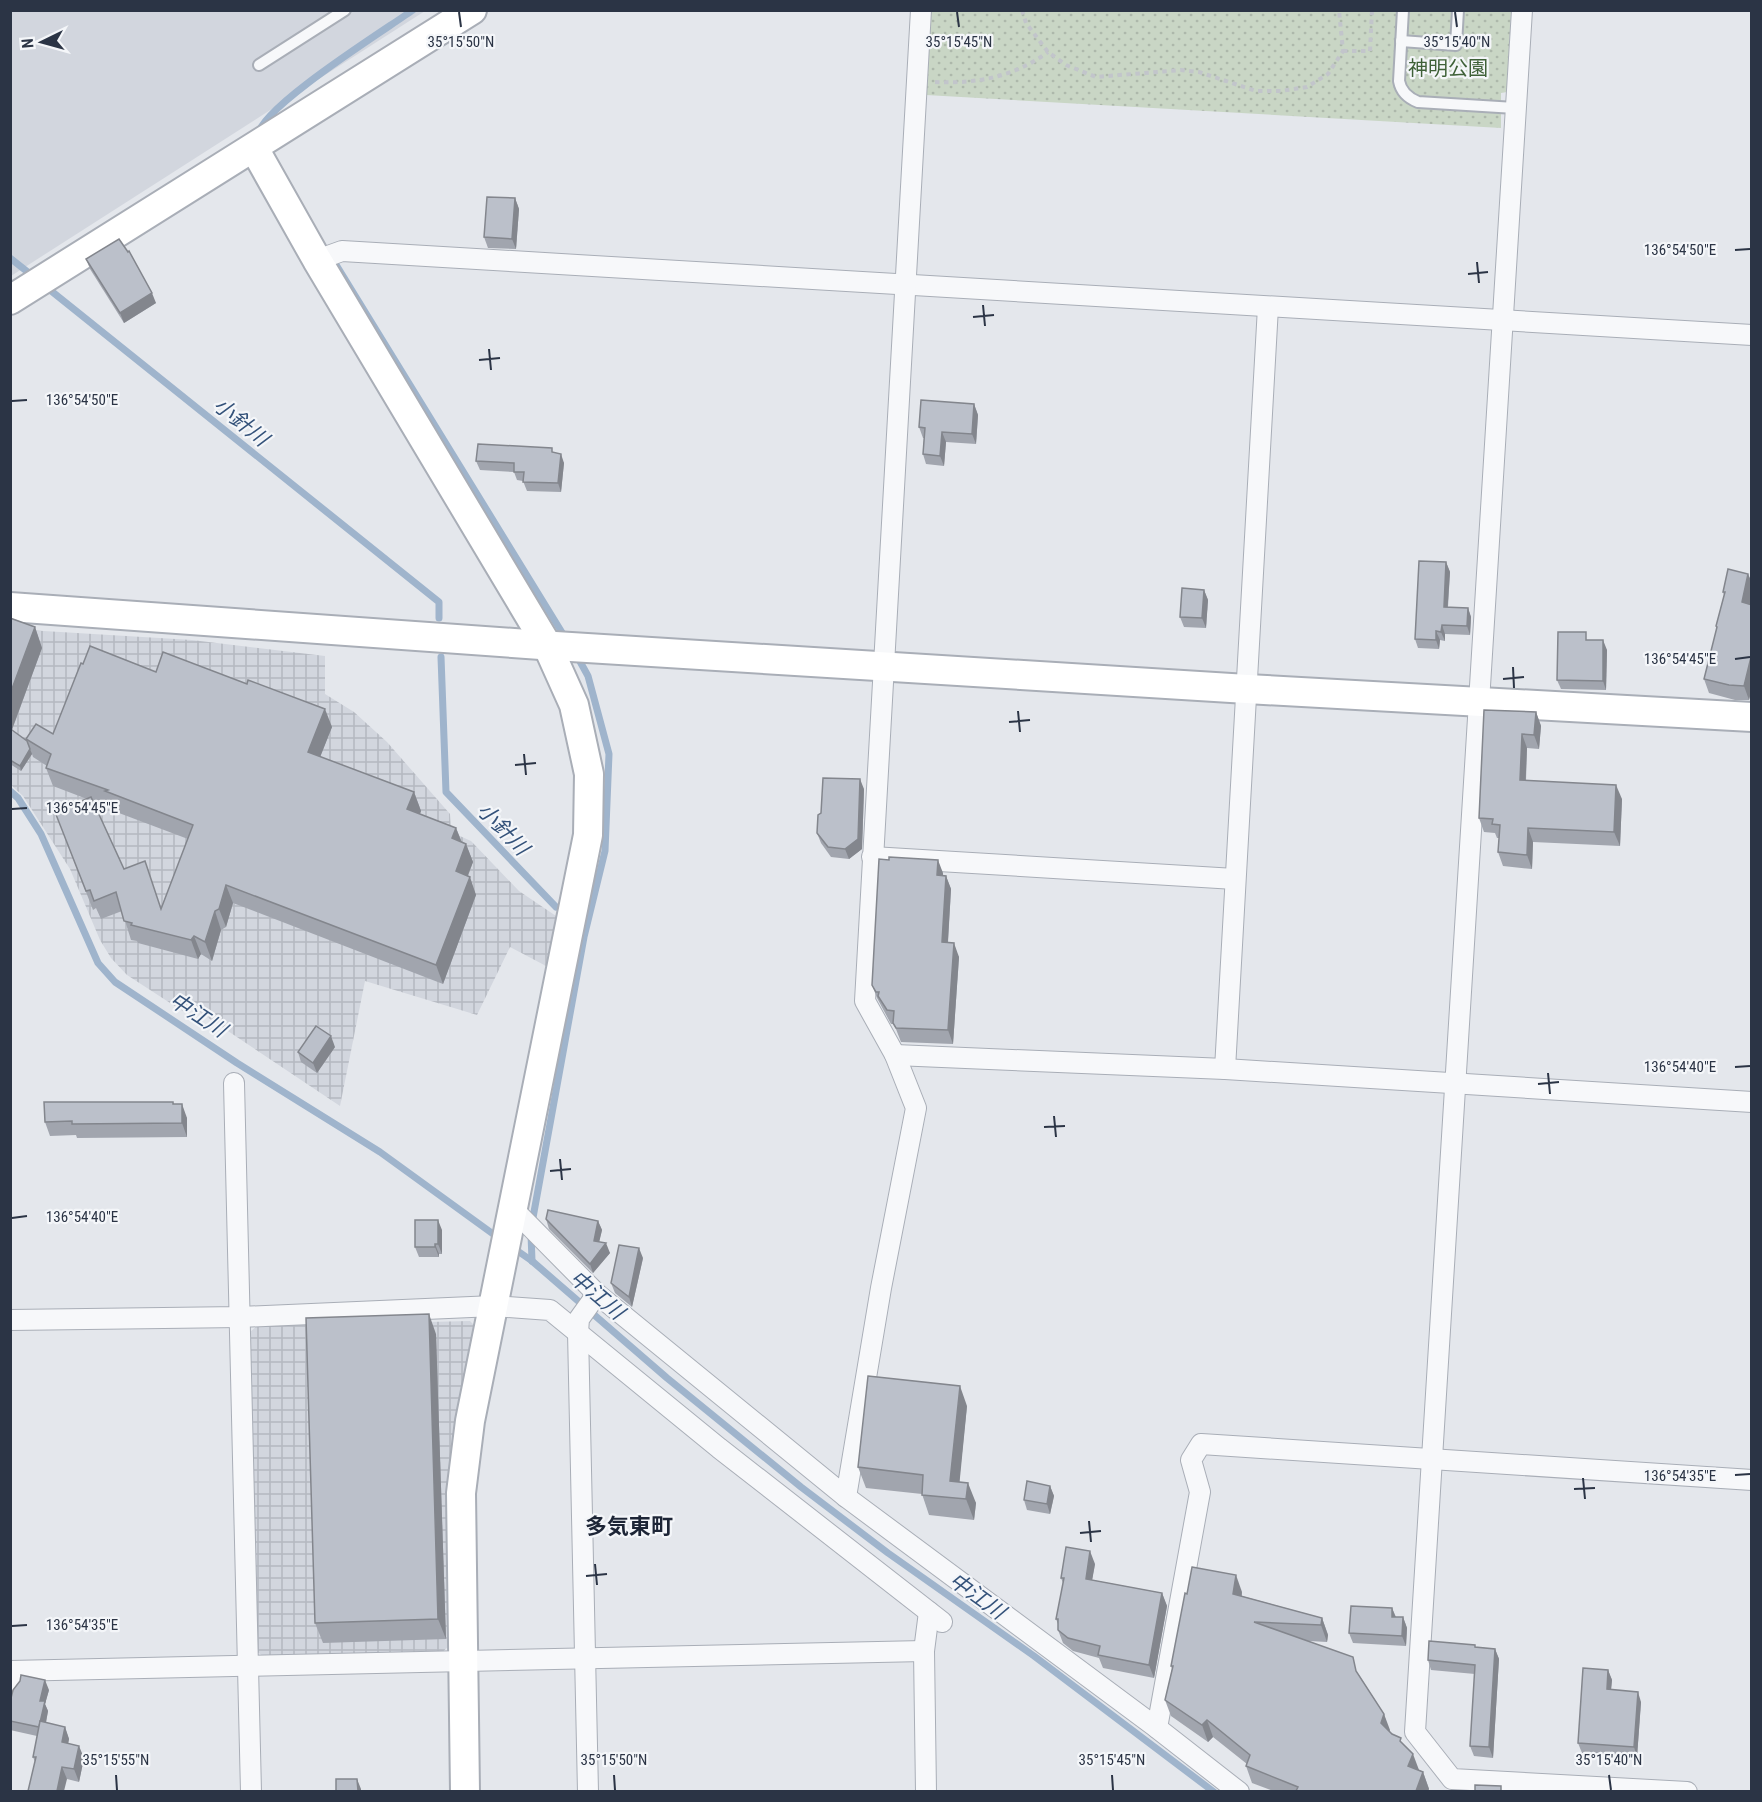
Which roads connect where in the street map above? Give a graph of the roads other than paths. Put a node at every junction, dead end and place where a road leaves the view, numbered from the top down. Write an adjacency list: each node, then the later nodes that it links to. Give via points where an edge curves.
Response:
1 (345, 10): 8 (lane)
2 (472, 10): 10 (street)
3 (921, 10): 12 (street)
4 (1403, 10): 7 (lane)
5 (1458, 10): 7 (lane, via 1456,45)
6 (1522, 10): 9 (street)
7 (1401, 41): 9 (lane, via 1399,81 1401,90 1412,100)
8 (259, 65)
9 (1515, 108): 15 (street)
10 (254, 148): 11 (street); 13 (street)
11 (326, 257): 12 (street); 18 (street)
12 (905, 286): 14 (street); 19 (street)
13 (10, 300)
14 (1268, 307): 15 (street); 20 (street)
15 (1503, 320): 16 (street); 21 (street)
16 (1752, 336)
17 (10, 606): 18 (street)
18 (551, 646): 19 (street); 30 (street, via 574,705 589,774 588,835)
19 (884, 665): 20 (street); 23 (street)
20 (1247, 689): 21 (street); 24 (street)
21 (1478, 702): 22 (street); 28 (street)
22 (1752, 717)
23 (872, 857): 24 (street); 25 (street, via 865,1001)
24 (1235, 879): 26 (street)
25 (895, 1055): 26 (street); 38 (street, via 916,1108)
26 (1225, 1069): 28 (street)
27 (234, 1083): 33 (street)
28 (1457, 1084): 29 (street); 36 (street)
29 (1752, 1102)
30 (511, 1213): 31 (street); 32 (street)
31 (597, 1294): 35 (street); 38 (street)
32 (494, 1306): 33 (street); 35 (street, via 550,1310); 41 (street, via 470,1421 461,1493)
33 (240, 1317): 34 (street); 42 (street)
34 (10, 1320)
35 (579, 1325): 39 (street, via 728,1455 935,1617); 40 (street)
36 (1435, 1460): 37 (street); 45 (street, via 1200,1444 1191,1460 1200,1492); 46 (street, via 1415,1732)
37 (1752, 1480)
38 (846, 1497): 45 (street)
39 (924, 1651): 40 (street); 50 (street)
40 (585, 1658): 41 (street); 49 (street)
41 (463, 1661): 42 (street); 48 (street)
42 (247, 1666): 43 (street); 47 (street)
43 (14, 1671): 44 (street)
44 (10, 1690)
45 (1157, 1728): 51 (street)
46 (1450, 1785): 52 (street)
47 (251, 1791)
48 (465, 1791)
49 (588, 1791)
50 (926, 1791)
51 (1239, 1791)
52 (1687, 1791)

